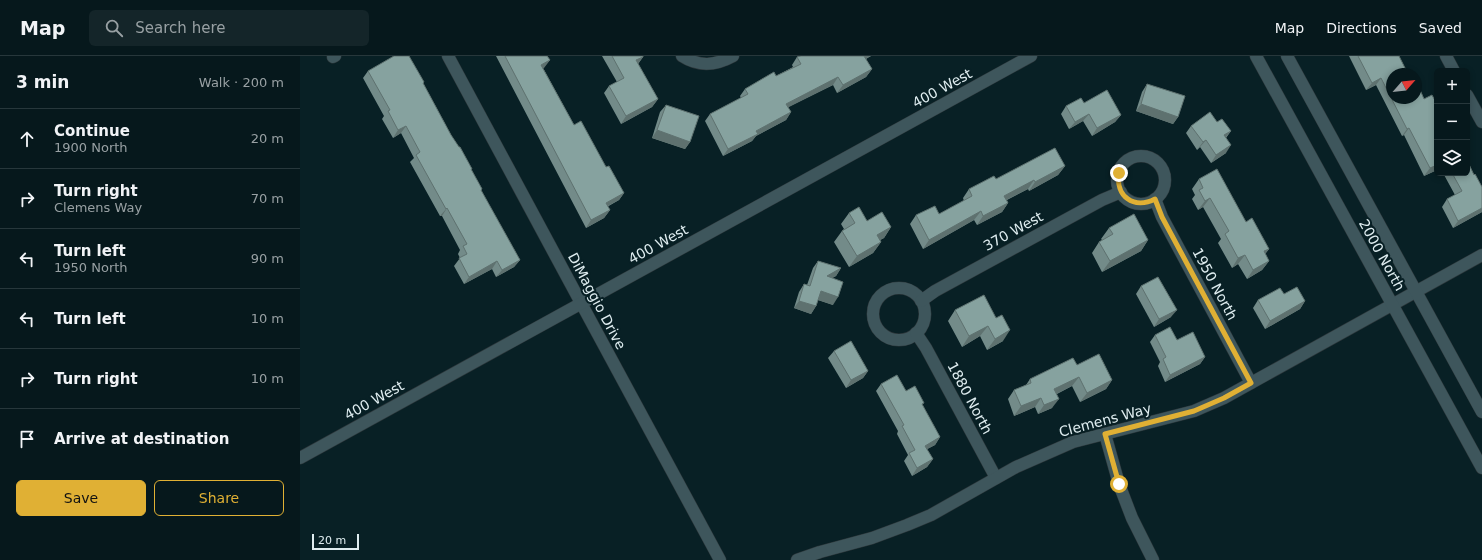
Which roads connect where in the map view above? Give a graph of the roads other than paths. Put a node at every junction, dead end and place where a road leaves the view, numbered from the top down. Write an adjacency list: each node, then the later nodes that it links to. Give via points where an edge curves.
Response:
1 (448, 56): 16 (street, DiMaggio Drive)
2 (682, 56): 3 (street, via 697,64 706,65)
3 (733, 56)
4 (1031, 56): 16 (street, 400 West)
5 (1256, 56): 17 (street, 2000 North)
6 (1287, 56): 14 (street, 2000 North)
7 (1446, 56): 8 (street)
8 (1452, 68)
9 (1470, 100): 10 (street)
10 (1482, 122)
11 (1121, 192): 12 (street, via 1136,203); 12 (street, via 1118,179 1121,167 1137,156 1150,157 1160,165 1165,177 1163,189); 15 (street, 370 West)
12 (1155, 199): 19 (street, 1950 North, via 1162,217)
13 (1482, 255): 14 (street, Clemens Way)
14 (1416, 291): 17 (street, Clemens Way); 20 (street, 2000 North)
15 (921, 300): 18 (street, via 924,321); 18 (street, via 904,288 890,289 879,297 873,310 875,324 884,334 904,339)
16 (581, 304): 22 (street, 400 West); 25 (street, DiMaggio Drive)
17 (1392, 304): 19 (street, Clemens Way); 23 (street, 2000 North)
18 (916, 333): 24 (street, 1880 North)
19 (1251, 383): 21 (street, Clemens Way, via 1194,411)
20 (1482, 412)
21 (1105, 434): 24 (street, Clemens Way, via 1073,442); 27 (street, via 1119,484 1132,518)
22 (300, 458)
23 (1482, 468)
24 (996, 478): 26 (street, Clemens Way, via 931,515 907,525)
25 (720, 560)
26 (797, 560)
27 (1153, 560)

